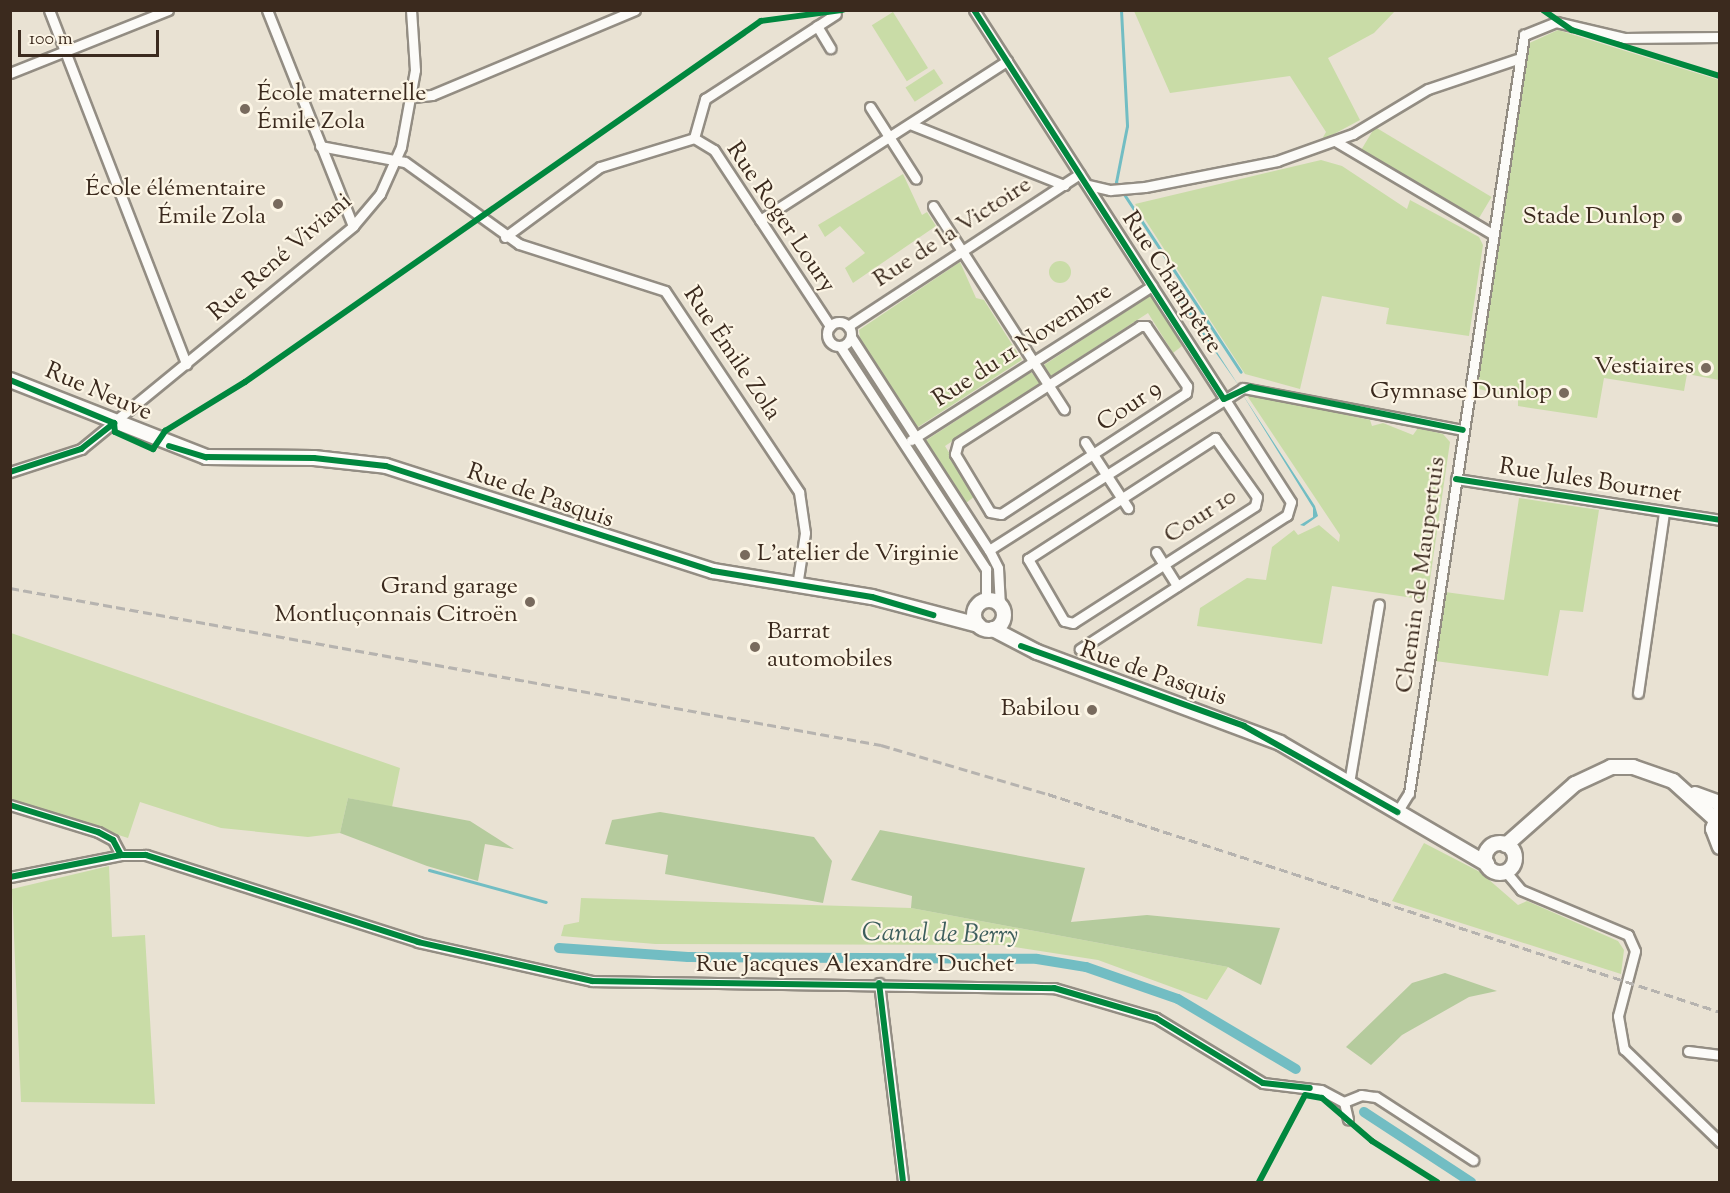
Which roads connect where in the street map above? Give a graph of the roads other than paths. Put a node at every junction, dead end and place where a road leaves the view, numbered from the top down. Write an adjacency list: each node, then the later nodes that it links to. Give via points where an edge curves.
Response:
1 (49, 10): 11 (street)
2 (168, 10): 11 (street)
3 (267, 10): 21 (street)
4 (411, 10): 15 (street, Rue René Viviani)
5 (635, 10): 15 (street, via 432,95)
6 (974, 10): 13 (street, Rue Champêtre)
7 (836, 14): 8 (street)
8 (817, 26): 10 (street); 18 (street, via 705,99)
9 (1719, 37): 12 (street, Chemin de Maupertuis, via 1634,38 1545,23 1524,35)
10 (830, 48)
11 (65, 51): 14 (street); 39 (street)
12 (1516, 59): 20 (street, via 1428,89); 30 (street, Chemin de Maupertuis)
13 (1007, 61): 17 (street); 23 (street, Rue Champêtre)
14 (10, 73)
15 (413, 97): 22 (street, Rue René Viviani)
16 (870, 107): 19 (street)
17 (910, 124): 19 (street); 25 (street)
18 (694, 138): 28 (street, Rue Roger Loury, via 714,150); 31 (street, Rue Roger Loury, via 600,166)
19 (889, 138): 24 (street); 28 (street)
20 (1335, 141): 26 (street, via 1267,163 1117,189); 30 (street)
21 (320, 146): 22 (street); 29 (street)
22 (397, 160): 29 (street, Rue René Viviani, via 380,194); 31 (street, Rue Émile Zola)
23 (1080, 174): 25 (street, Rue de la Victoire); 26 (street, Rue Champêtre)
24 (916, 179)
25 (1064, 184): 32 (street, Rue de la Victoire)
26 (1088, 185): 33 (street, Rue Champêtre)
27 (933, 206): 32 (street)
28 (760, 220): 34 (street, Rue Roger Loury)
29 (353, 226): 39 (street, Rue René Viviani)
30 (1492, 234): 45 (street, Chemin de Maupertuis)
31 (505, 237): 60 (street, Rue Émile Zola, via 531,250 641,280 665,291 679,307 799,492 805,533)
32 (962, 250): 35 (street, Rue de la Victoire); 38 (street)
33 (1152, 286): 38 (street, Rue du 11 Novembre); 42 (street, Rue Champêtre)
34 (830, 326): 35 (street, Rue Roger Loury); 37 (street, Rue Roger Loury, via 828,337)
35 (849, 326): 36 (street, Rue Roger Loury)
36 (851, 337): 37 (street); 46 (street, Rue Roger Loury)
37 (840, 346): 46 (street, Rue Roger Loury)
38 (1033, 362): 41 (street); 46 (street, Rue du 11 Novembre)
39 (186, 364): 44 (street, Rue René Viviani)
40 (10, 380): 44 (main road, Rue Neuve)
41 (1048, 385): 43 (street); 49 (street, Cour 9, via 1143,325 1187,386 1186,393); 49 (street, Cour 9, via 958,443 955,454 970,483 996,515)
42 (1224, 399): 45 (street, via 1250,387); 51 (street); 61 (street, Rue Champêtre, via 1291,509)
43 (1064, 409)
44 (114, 423): 48 (main road, Rue Neuve); 50 (street, Rue René Viviani, via 81,448)
45 (1463, 430): 52 (street, Chemin de Maupertuis)
46 (910, 441): 57 (street, Rue Roger Loury); 62 (street, Rue Roger Loury, via 986,569)
47 (1085, 442): 49 (street)
48 (169, 446): 60 (main road, Rue de Pasquis, via 206,457 314,458 386,466 653,554)
49 (1094, 454): 51 (street)
50 (10, 472)
51 (1106, 475): 53 (street); 57 (street)
52 (1456, 478): 55 (street, Rue Jules Bournet); 74 (street, Chemin de Maupertuis, via 1409,793)
53 (1121, 498): 54 (street); 59 (street, Cour 10, via 1028,558 1058,611 1073,623); 59 (street, Cour 10, via 1215,438 1257,497 1255,506)
54 (1128, 508)
55 (1664, 512): 56 (street, Rue Jules Bournet); 69 (street)
56 (1719, 520)
57 (989, 550): 64 (street, Rue Roger Loury, via 998,568)
58 (1156, 552): 59 (street)
59 (1164, 565): 61 (street)
60 (796, 586): 65 (main road, Rue de Pasquis)
61 (1177, 586): 68 (street)
62 (981, 604): 64 (main road); 65 (main road, Rue de Pasquis); 66 (main road)
63 (1379, 604): 70 (street)
64 (1000, 605): 67 (main road)
65 (933, 615): 66 (main road, Rue de Pasquis)
66 (978, 625): 67 (main road, Rue de Pasquis)
67 (998, 625): 70 (main road, Rue de Pasquis, via 1021,646 1244,726)
68 (1080, 649)
69 (1638, 693)
70 (1349, 783): 74 (main road, Rue de Pasquis)
71 (1690, 792): 72 (main road); 75 (main road); 79 (main road, via 1656,773 1611,767 1584,777)
72 (1719, 803)
73 (10, 805): 80 (street, via 98,832 113,840)
74 (1397, 812): 76 (main road, Rue de Pasquis)
75 (1717, 815): 77 (main road)
76 (1451, 840): 78 (main road, Rue de Pasquis); 81 (main road, Rue de Pasquis)
77 (1719, 847)
78 (1490, 848): 79 (main road); 81 (main road)
79 (1510, 848): 82 (main road, via 1513,866)
80 (121, 855): 83 (street); 84 (street, Rue Jacques Alexandre Duchet, via 162,859 418,942 592,981)
81 (1486, 864): 82 (main road, Rue de Pasquis)
82 (1506, 872): 89 (street, via 1521,890 1628,935 1635,951 1618,1016 1624,1049)
83 (10, 877)
84 (879, 984): 87 (street, Rue Jacques Alexandre Duchet, via 1024,985 1080,993 1179,1029 1263,1083 1310,1088); 91 (street)
85 (1688, 1051): 86 (street)
86 (1719, 1055)
87 (1344, 1102): 88 (street); 90 (street, via 1361,1095 1377,1097)
88 (1348, 1120)
89 (1719, 1142)
90 (1473, 1161)
91 (903, 1182)

